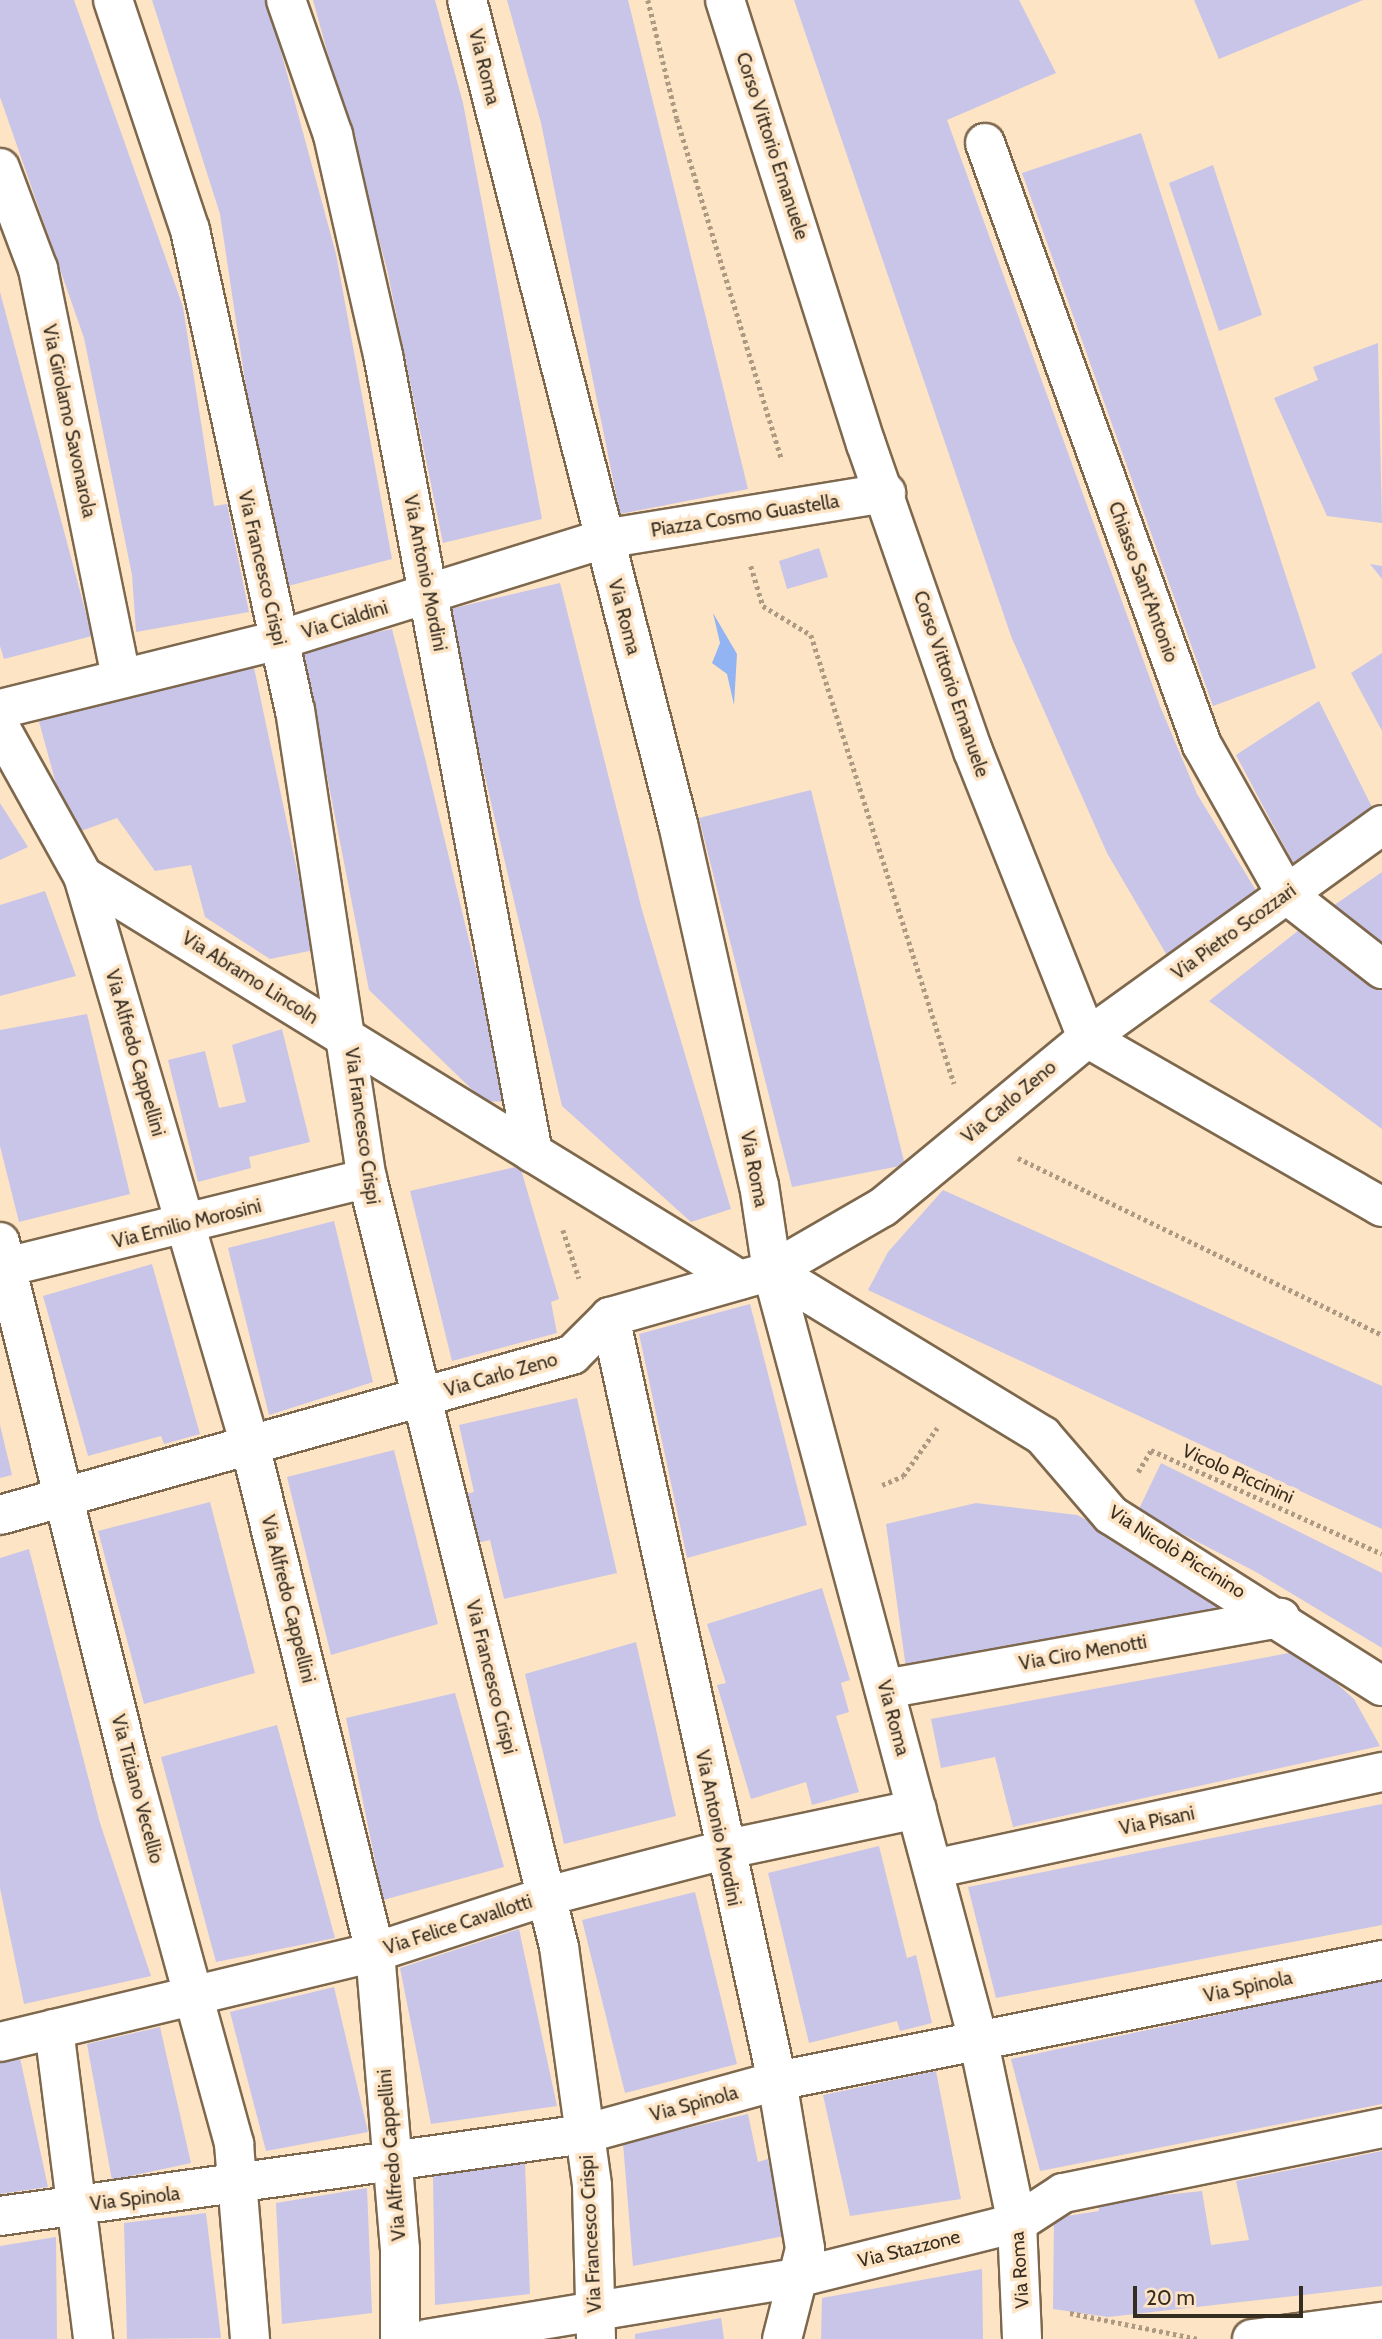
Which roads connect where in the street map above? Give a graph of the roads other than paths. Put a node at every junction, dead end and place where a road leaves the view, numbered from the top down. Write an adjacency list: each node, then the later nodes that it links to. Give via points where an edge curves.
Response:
1 (113, 0): 10 (street, Via Francesco Crispi, via 190,230)
2 (286, 0): 9 (street, Via Antonio Mordini, via 333,135)
3 (467, 0): 8 (street, Via Roma)
4 (725, 0): 7 (street, Corso Vittorio Emanuele)
5 (985, 143): 16 (street, Chiasso Sant'Antonio, via 1202,745)
6 (0, 168): 11 (street, Via Girolamo Savonarola, via 38,269)
7 (886, 493): 8 (street, Piazza Cosmo Guastella); 18 (street, Corso Vittorio Emanuele, via 972,751)
8 (604, 539): 9 (street, Via Cialdini); 25 (street, Via Roma, via 678,824 759,1185)
9 (430, 594): 10 (street, Via Cialdini); 20 (street, Via Antonio Mordini)
10 (279, 640): 11 (street, Via Cialdini); 19 (street, Via Francesco Crispi)
11 (121, 678): 12 (street, Via Cialdini)
12 (0, 709)
13 (0, 727): 15 (street, Via Abramo Lincoln)
14 (1382, 825): 16 (street, Via Pietro Scozzari)
15 (83, 876): 19 (street, Via Abramo Lincoln); 23 (street, Via Alfredo Cappellini)
16 (1286, 894): 17 (street, Chiasso Sant'Antonio); 18 (street, Via Pietro Scozzari)
17 (1382, 969)
18 (1087, 1038): 22 (street); 25 (street, Via Carlo Zeno, via 883,1207)
19 (349, 1040): 20 (street, Via Abramo Lincoln); 21 (street, Via Francesco Crispi)
20 (547, 1161): 25 (street, Via Abramo Lincoln)
21 (367, 1178): 23 (street, Via Emilio Morosini); 27 (street, Via Francesco Crispi)
22 (1382, 1207)
23 (185, 1227): 24 (street, Via Emilio Morosini); 28 (street, Via Alfredo Cappellini)
24 (3, 1254): 29 (street, Via Tiziano Vecellio)
25 (756, 1276): 26 (street, Via Carlo Zeno); 31 (street, Via Nicolò Piccinino, via 961,1385 1043,1436 1111,1515); 33 (street, Via Roma)
26 (603, 1324): 27 (street, Via Carlo Zeno, via 572,1355); 36 (street, Via Antonio Mordini)
27 (420, 1398): 28 (street, Via Carlo Zeno); 38 (street, Via Francesco Crispi)
28 (250, 1445): 29 (street, Via Carlo Zeno); 39 (street, Via Alfredo Cappellini)
29 (63, 1498): 30 (street, Via Carlo Zeno); 41 (street, Via Tiziano Vecellio)
30 (0, 1516)
31 (1281, 1618): 32 (street, Via Nicolò Piccinino); 33 (street, Via Ciro Menotti)
32 (1382, 1686)
33 (885, 1689): 35 (street, Via Roma)
34 (1382, 1772): 37 (street, Via Pisani)
35 (917, 1809): 36 (street, Via Felice Cavallotti); 37 (street, Via Roma)
36 (723, 1850): 38 (street, Via Felice Cavallotti); 45 (street, Via Antonio Mordini)
37 (933, 1869): 44 (street, Via Roma)
38 (547, 1896): 39 (street, Via Felice Cavallotti); 47 (street, Via Francesco Crispi)
39 (374, 1952): 41 (street, Via Felice Cavallotti); 48 (street, Via Alfredo Cappellini)
40 (1382, 1960): 44 (street, Via Spinola)
41 (194, 1999): 42 (street, Via Felice Cavallotti); 49 (street, Via Tiziano Vecellio, via 234,2144)
42 (54, 2029): 43 (street, Via Felice Cavallotti); 50 (street)
43 (0, 2042)
44 (979, 2043): 45 (street, Via Spinola); 52 (street, Via Roma)
45 (776, 2081): 47 (street, Via Spinola); 53 (street, Via Antonio Mordini, via 805,2249)
46 (1382, 2128): 52 (street, Via Stazzone, via 1063,2193)
47 (584, 2134): 48 (street, Via Spinola); 56 (street, Via Francesco Crispi)
48 (393, 2160): 49 (street, Via Spinola); 59 (street, Via Alfredo Cappellini)
49 (237, 2186): 50 (street, Via Spinola); 58 (street, Via Tiziano Vecellio)
50 (81, 2205): 51 (street, Via Spinola); 57 (street)
51 (0, 2216)
52 (1017, 2223): 53 (street, Via Stazzone); 54 (street, Via Roma)
53 (800, 2277): 56 (street, Via Stazzone); 61 (street, Via Antonio Mordini)
54 (1023, 2321)
55 (1382, 2322): 62 (street)
56 (596, 2325): 60 (street, Via Stazzone)
57 (93, 2339)
58 (250, 2339)
59 (400, 2339)
60 (427, 2339)
61 (782, 2339)
62 (1252, 2339)

